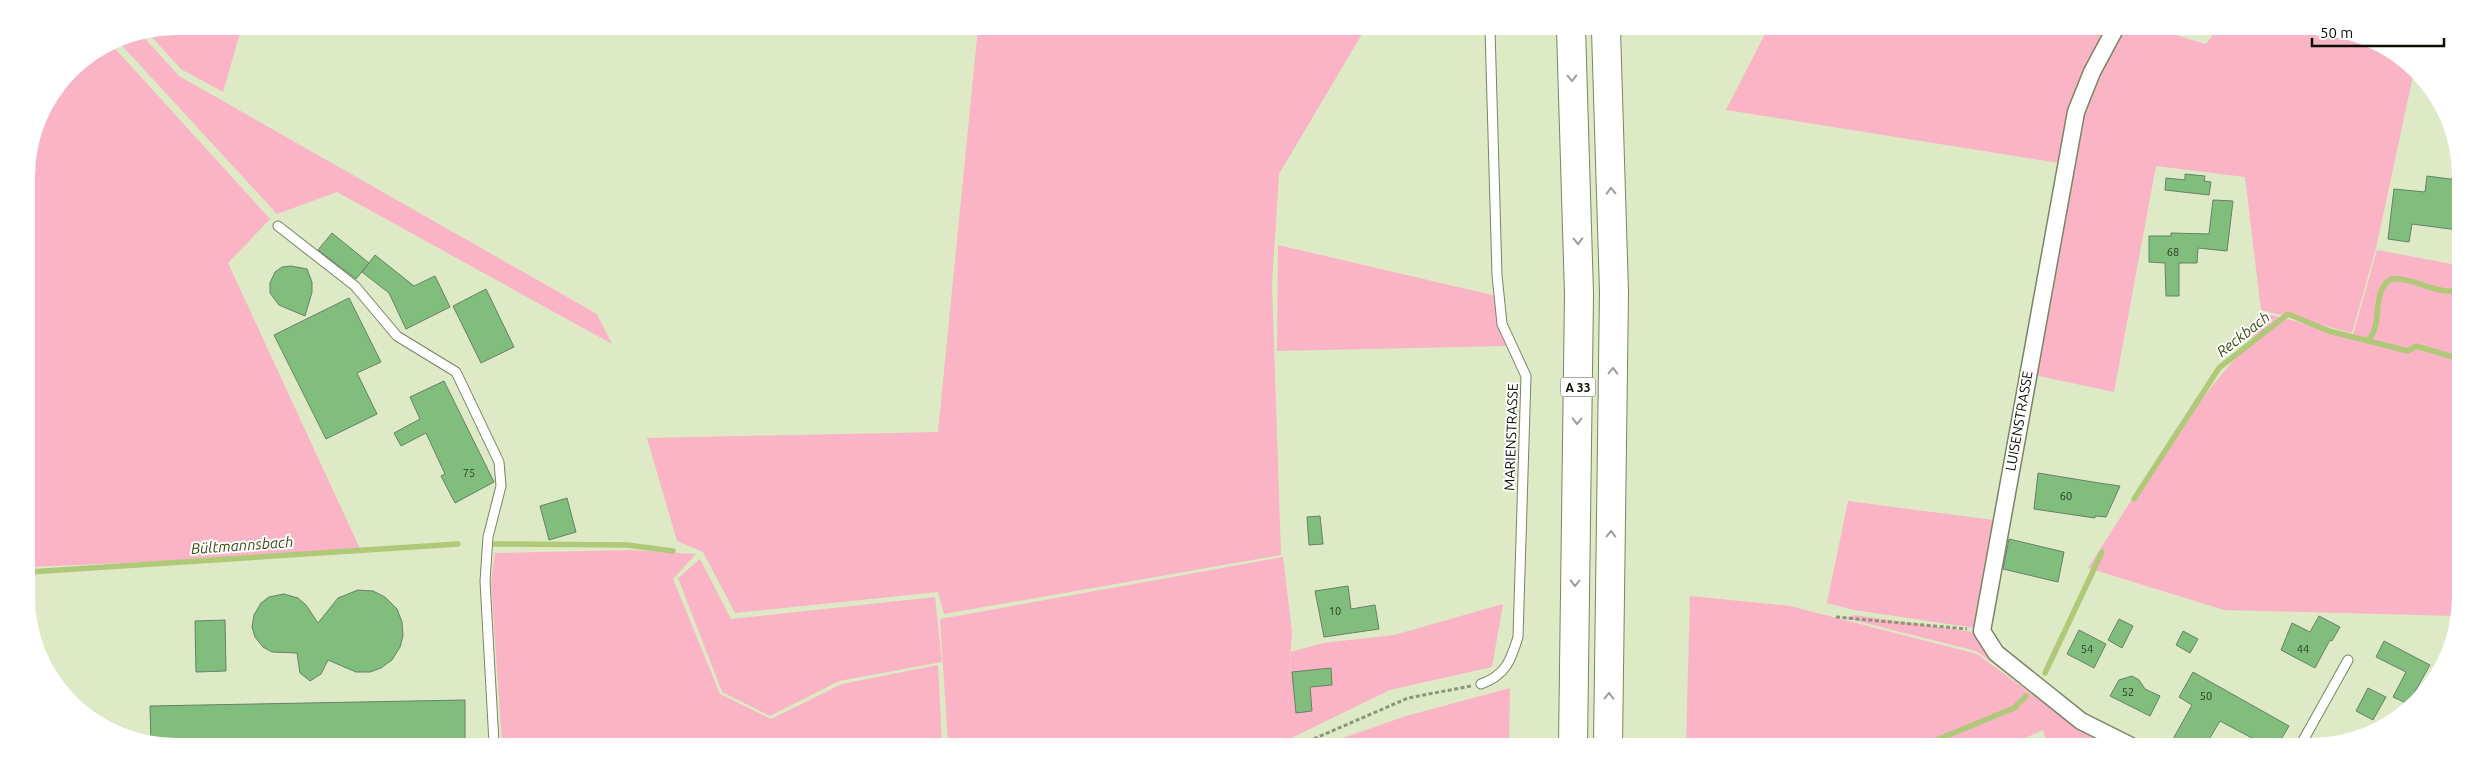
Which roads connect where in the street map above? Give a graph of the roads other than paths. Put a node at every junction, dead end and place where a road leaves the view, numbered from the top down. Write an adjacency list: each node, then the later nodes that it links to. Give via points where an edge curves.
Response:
1 (1490, 35): 7 (lane, MARIENSTRASSE, via 1497,275 1502,324 1526,376 1518,637 1510,663 1494,680)
2 (1571, 35): 9 (highway, A 33, one-way to 9, via 1579,294)
3 (1606, 35): 10 (highway, A 33, one-way to 3, via 1614,292)
4 (2112, 35): 11 (street, LUISENSTRASSE, via 2076,112 1982,631 1996,653 2081,721)
5 (278, 226): 8 (lane, via 355,286 397,336 456,372 499,462 501,486 488,537 485,581)
6 (2348, 660): 12 (lane)
7 (1481, 684)
8 (494, 738)
9 (1573, 738)
10 (1608, 738)
11 (2115, 738)
12 (2304, 738)

